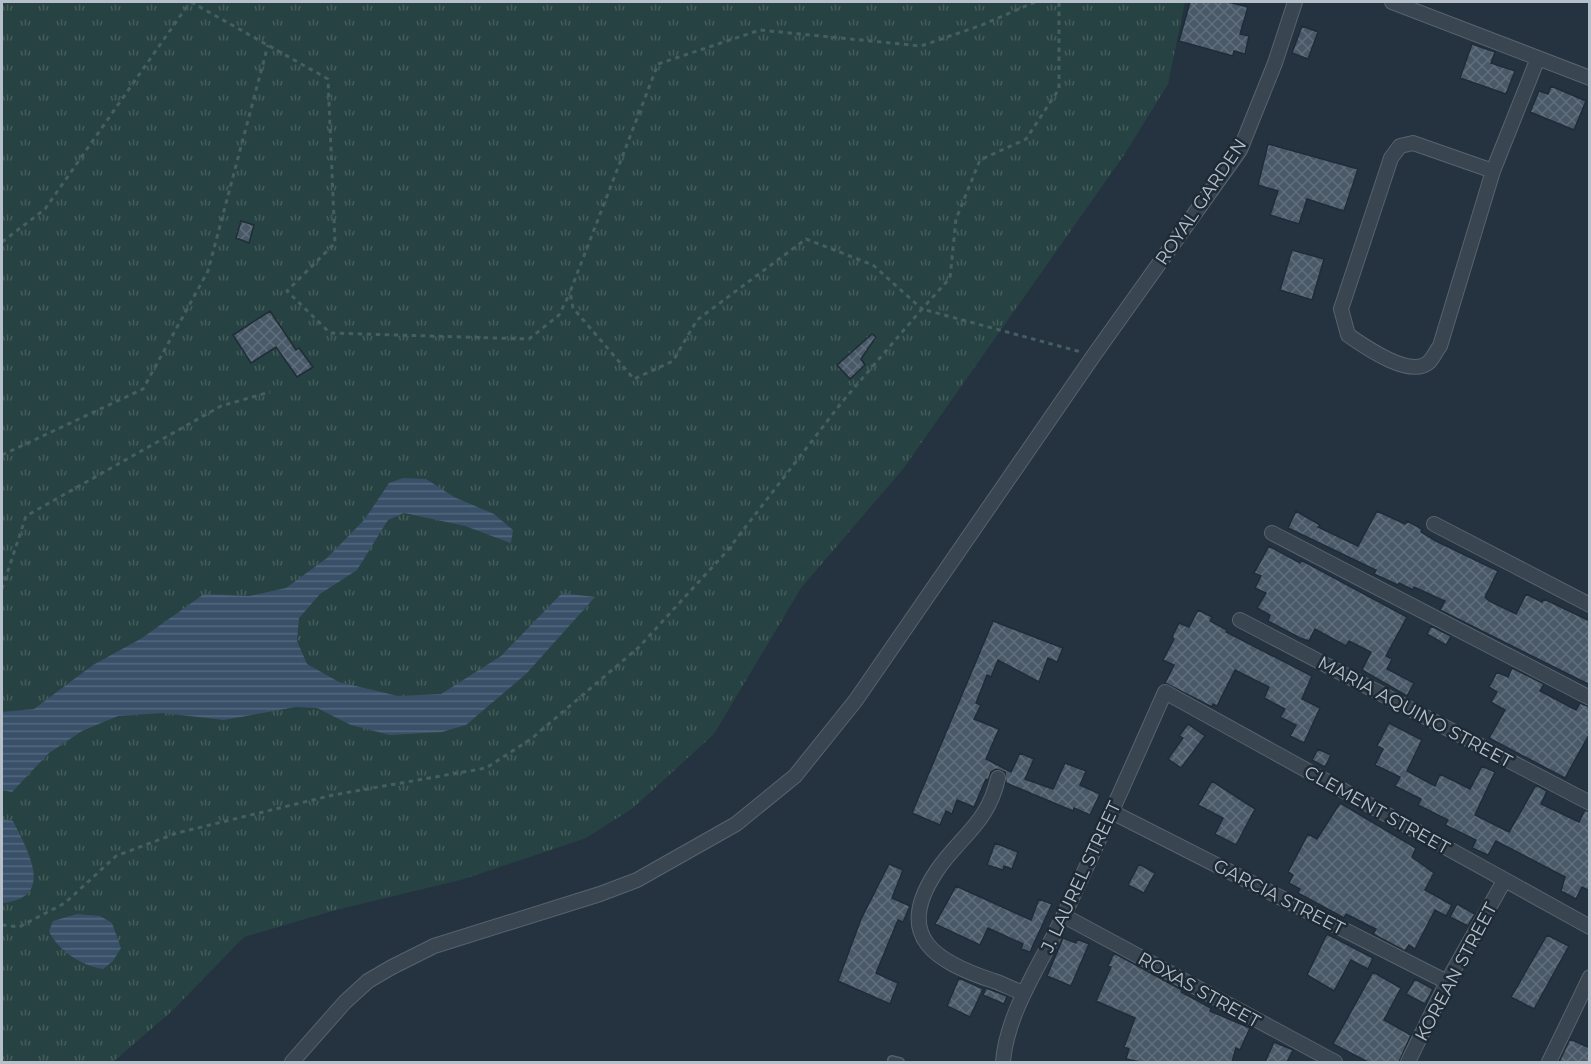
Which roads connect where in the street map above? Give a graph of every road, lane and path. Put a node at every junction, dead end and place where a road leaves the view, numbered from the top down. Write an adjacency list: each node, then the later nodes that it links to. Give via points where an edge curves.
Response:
1 (191, 2): 6 (path); 10 (path, via 45,209)
2 (1035, 2): 11 (path, via 921,46 760,30 658,64)
3 (1059, 2): 12 (path, via 1059,89 1026,139 980,160 956,219 950,278)
4 (1295, 2): 13 (street, ROYAL GARDEN, via 1240,150)
5 (1392, 2): 7 (street)
6 (268, 45): 11 (path, via 328,79 335,243 287,291 330,333 529,339 559,315); 15 (path, via 208,271 143,389)
7 (1538, 58): 8 (street); 9 (street)
8 (1590, 78)
9 (1493, 171): 9 (street, via 1413,143 1400,146 1391,158 1341,309 1348,335 1388,360 1405,365 1429,363 1440,346)
10 (2, 242)
11 (570, 292): 12 (path, via 573,308 634,379 673,360 697,320 806,239 873,265)
12 (921, 309): 13 (path); 28 (path, via 711,568 639,647 531,739 486,768 333,795 177,833 116,856 64,903 19,927)
13 (1094, 355): 34 (street, ROYAL GARDEN, via 856,700 795,776 736,824 637,880 434,946 392,967 368,981 345,1002)
14 (270, 392): 18 (path, via 221,406 26,516)
15 (2, 455)
16 (1434, 524): 19 (street)
17 (1272, 534): 22 (street)
18 (2, 589)
19 (1590, 605)
20 (1240, 620): 24 (street, MARIA AQUINO STREET)
21 (1165, 692): 25 (street, J. LAUREL STREET); 26 (street, CLEMENT STREET)
22 (1590, 698)
23 (998, 778): 32 (street, via 994,795 976,827 937,871 925,892 919,913 922,940 934,955)
24 (1590, 803)
25 (1112, 812): 27 (street, J. LAUREL STREET); 31 (street, GARCIA STREET)
26 (1504, 881): 29 (street, CLEMENT STREET); 31 (street, KOREAN STREET)
27 (1064, 916): 32 (street, J. LAUREL STREET); 37 (street, ROXAS STREET)
28 (2, 925)
29 (1590, 927)
30 (1590, 977): 39 (street)
31 (1447, 982): 38 (street, KOREAN STREET)
32 (1024, 993): 36 (street, J. LAUREL STREET)
33 (892, 1060): 35 (lane)
34 (292, 1062)
35 (900, 1062)
36 (1003, 1062)
37 (1335, 1062)
38 (1408, 1062)
39 (1550, 1062)

